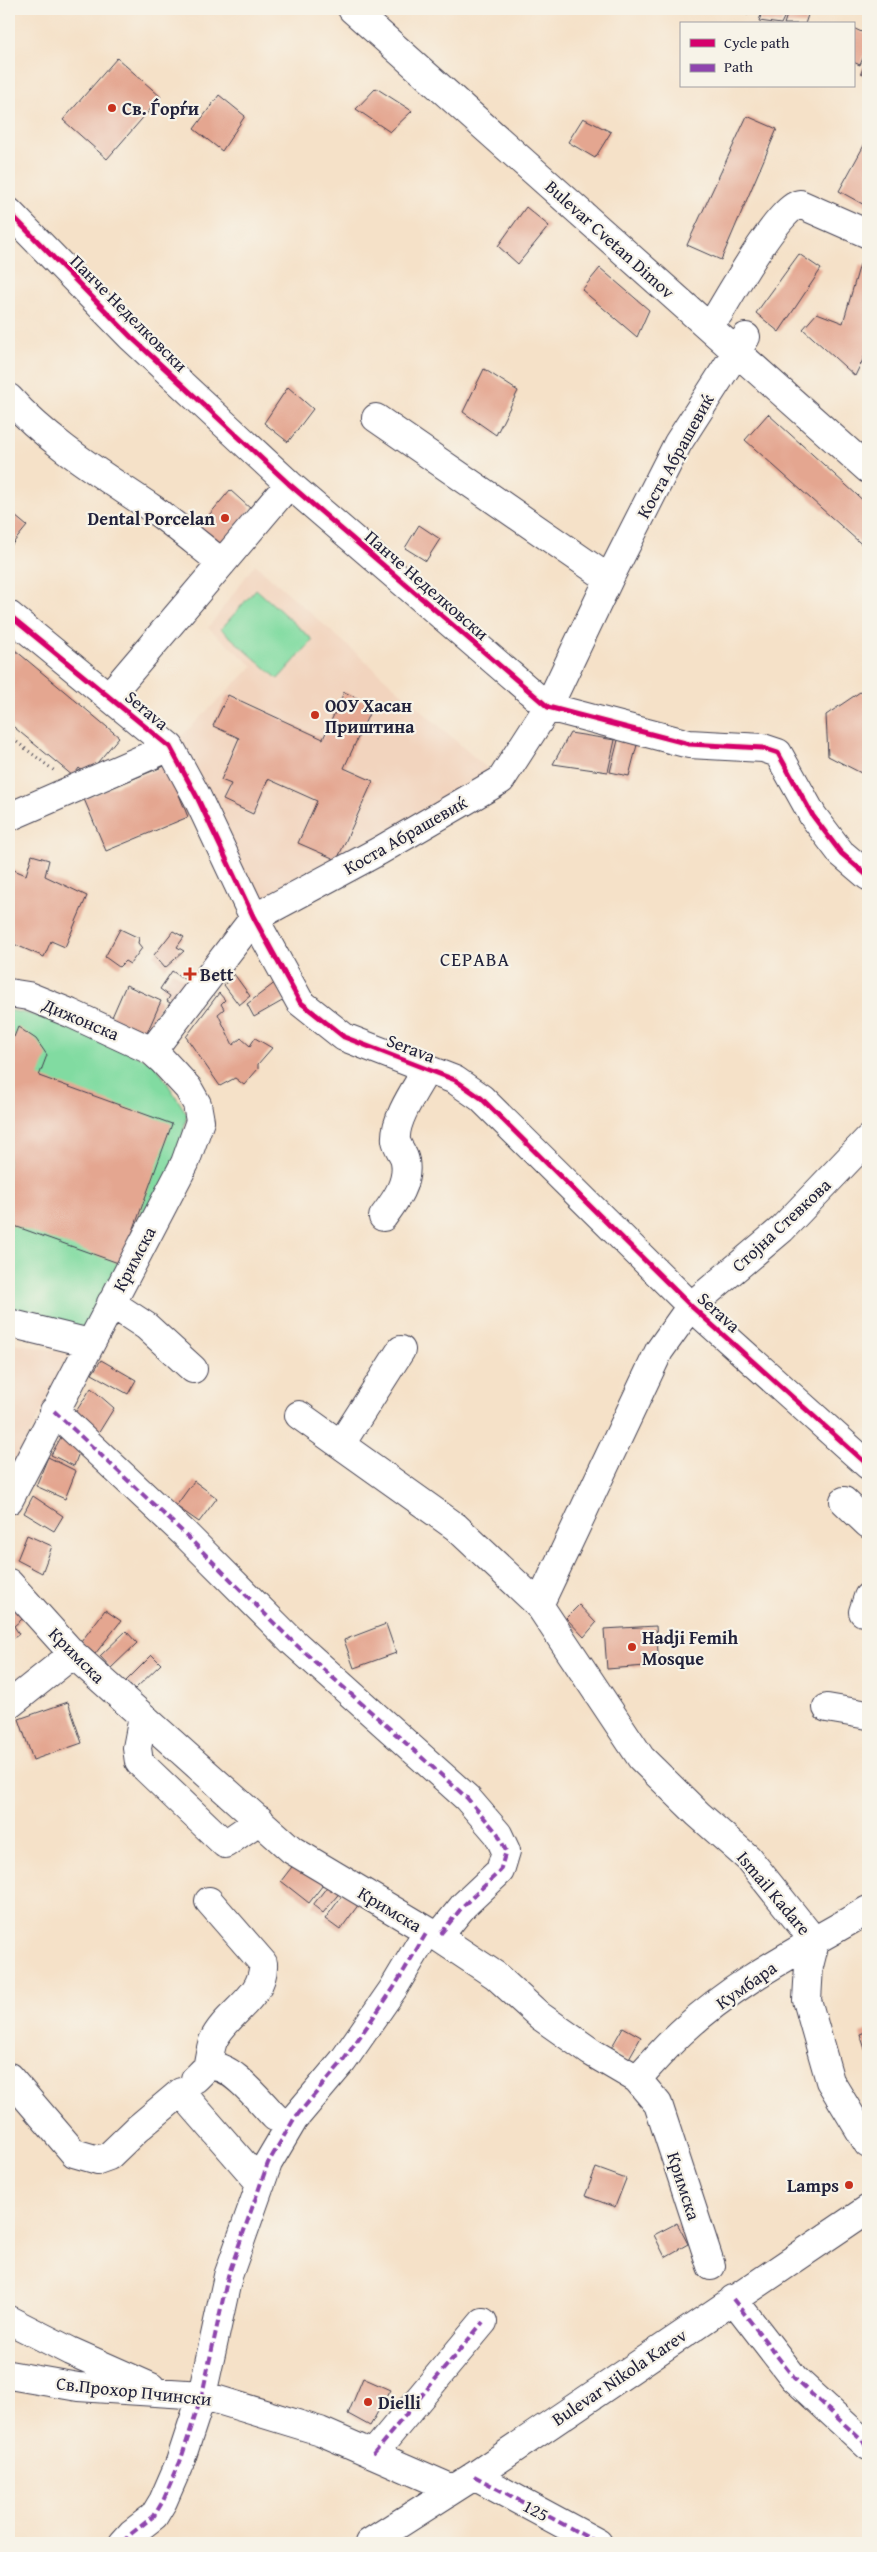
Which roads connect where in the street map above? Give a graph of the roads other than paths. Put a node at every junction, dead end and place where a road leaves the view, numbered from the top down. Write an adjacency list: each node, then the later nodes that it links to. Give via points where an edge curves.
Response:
1 (352, 9): 6 (street, Bulevar Cvetan Dimov)
2 (383, 10): 5 (street, Bulevar Cvetan Dimov)
3 (9, 212): 11 (street, Панче Неделковски, via 131,337)
4 (868, 234): 5 (street, via 794,204 751,260)
5 (719, 313): 6 (street, Bulevar Cvetan Dimov)
6 (741, 343): 9 (street, Bulevar Cvetan Dimov); 10 (street, Bulevar Cvetan Dimov); 13 (street, Коста Абрашевиќ, via 678,443)
7 (9, 398): 12 (street, via 59,446 154,510)
8 (376, 418): 13 (street)
9 (868, 446)
10 (868, 469)
11 (289, 484): 12 (street, Serava); 16 (street, Панче Неделковски)
12 (222, 563): 15 (street, Serava)
13 (609, 579): 16 (street, Коста Абрашевиќ)
14 (9, 615): 15 (street, Serava)
15 (109, 696): 17 (street, Serava)
16 (548, 707): 19 (street, Панче Неделковски, via 689,744 763,748 778,753 813,816 840,853); 20 (street, Коста Абрашевиќ, via 501,780 379,852)
17 (170, 747): 18 (street, Serava); 20 (street, Serava)
18 (9, 818)
19 (868, 876)
20 (254, 918): 22 (street, Коста Абрашевиќ); 23 (street, Serava, via 300,1002 344,1037)
21 (9, 993): 22 (street, Дижонска, via 28,996)
22 (152, 1050): 26 (street, Кримска, via 188,1088 197,1104 200,1121 184,1163)
23 (427, 1069): 25 (street, via 401,1117 396,1140 405,1161 405,1181); 27 (street, Serava, via 455,1080 481,1098)
24 (868, 1139): 27 (street, Стојна Стевкова, via 782,1229)
25 (383, 1217)
26 (111, 1303): 29 (street, Кримска); 31 (street, via 146,1326)
27 (691, 1306): 35 (street, Serava); 40 (street, Стојна Стевкова, via 659,1351)
28 (9, 1324): 29 (street)
29 (90, 1343): 32 (street, Кримска)
30 (402, 1350): 34 (street)
31 (192, 1369)
32 (54, 1411): 36 (street, Кримска); 49 (street, via 186,1534 293,1642 467,1798 498,1834 506,1852 500,1871)
33 (299, 1415): 34 (street, Ismail Kadare)
34 (341, 1444): 40 (street, Ismail Kadare, via 456,1527)
35 (868, 1465)
36 (9, 1500)
37 (844, 1502): 38 (street)
38 (868, 1524)
39 (9, 1583): 41 (street, Кримска)
40 (539, 1605): 50 (street, Ismail Kadare, via 641,1758 748,1858)
41 (73, 1654): 42 (street); 45 (street, Кримска)
42 (9, 1705)
43 (827, 1708): 44 (street)
44 (868, 1715)
45 (143, 1717): 46 (street, Кримска); 46 (street, via 137,1748 138,1762 225,1844)
46 (260, 1820): 49 (street, Кримска, via 292,1850)
47 (209, 1900): 51 (street, via 263,1963 264,1975 252,1996 213,2041)
48 (868, 1910): 50 (street, Кумбара)
49 (433, 1934): 53 (street, Кримска, via 494,1975 540,2016 583,2047); 57 (street, via 344,2060 294,2119 268,2163)
50 (815, 1942): 53 (street, Кумбара, via 794,1951 745,1983 693,2023); 56 (street, Ismail Kadare, via 809,1966 807,2000 830,2081)
51 (207, 2068): 54 (street); 55 (street, via 222,2067 232,2074)
52 (9, 2077): 54 (street, via 74,2153 98,2160 109,2156)
53 (637, 2079): 59 (street, Кримска, via 658,2104)
54 (181, 2092): 57 (street)
55 (276, 2117)
56 (868, 2144)
57 (261, 2184): 65 (street, via 228,2276)
58 (868, 2209): 60 (street, Bulevar Nikola Karev)
59 (712, 2266)
60 (733, 2299): 66 (street, via 794,2378); 68 (street, Bulevar Nikola Karev)
61 (9, 2320): 64 (street)
62 (483, 2322): 67 (street)
63 (9, 2376): 64 (street, Св.Прохор Пчински, via 78,2387)
64 (164, 2392): 65 (street, Св.Прохор Пчински)
65 (202, 2395): 67 (street, Св.Прохор Пчински, via 320,2431); 69 (street, via 163,2502 154,2516)
66 (868, 2446)
67 (373, 2454): 68 (street, Св.Прохор Пчински)
68 (464, 2483): 70 (street, Bulevar Nikola Karev); 71 (street, 125)
69 (123, 2543)
70 (369, 2543)
71 (598, 2543)

